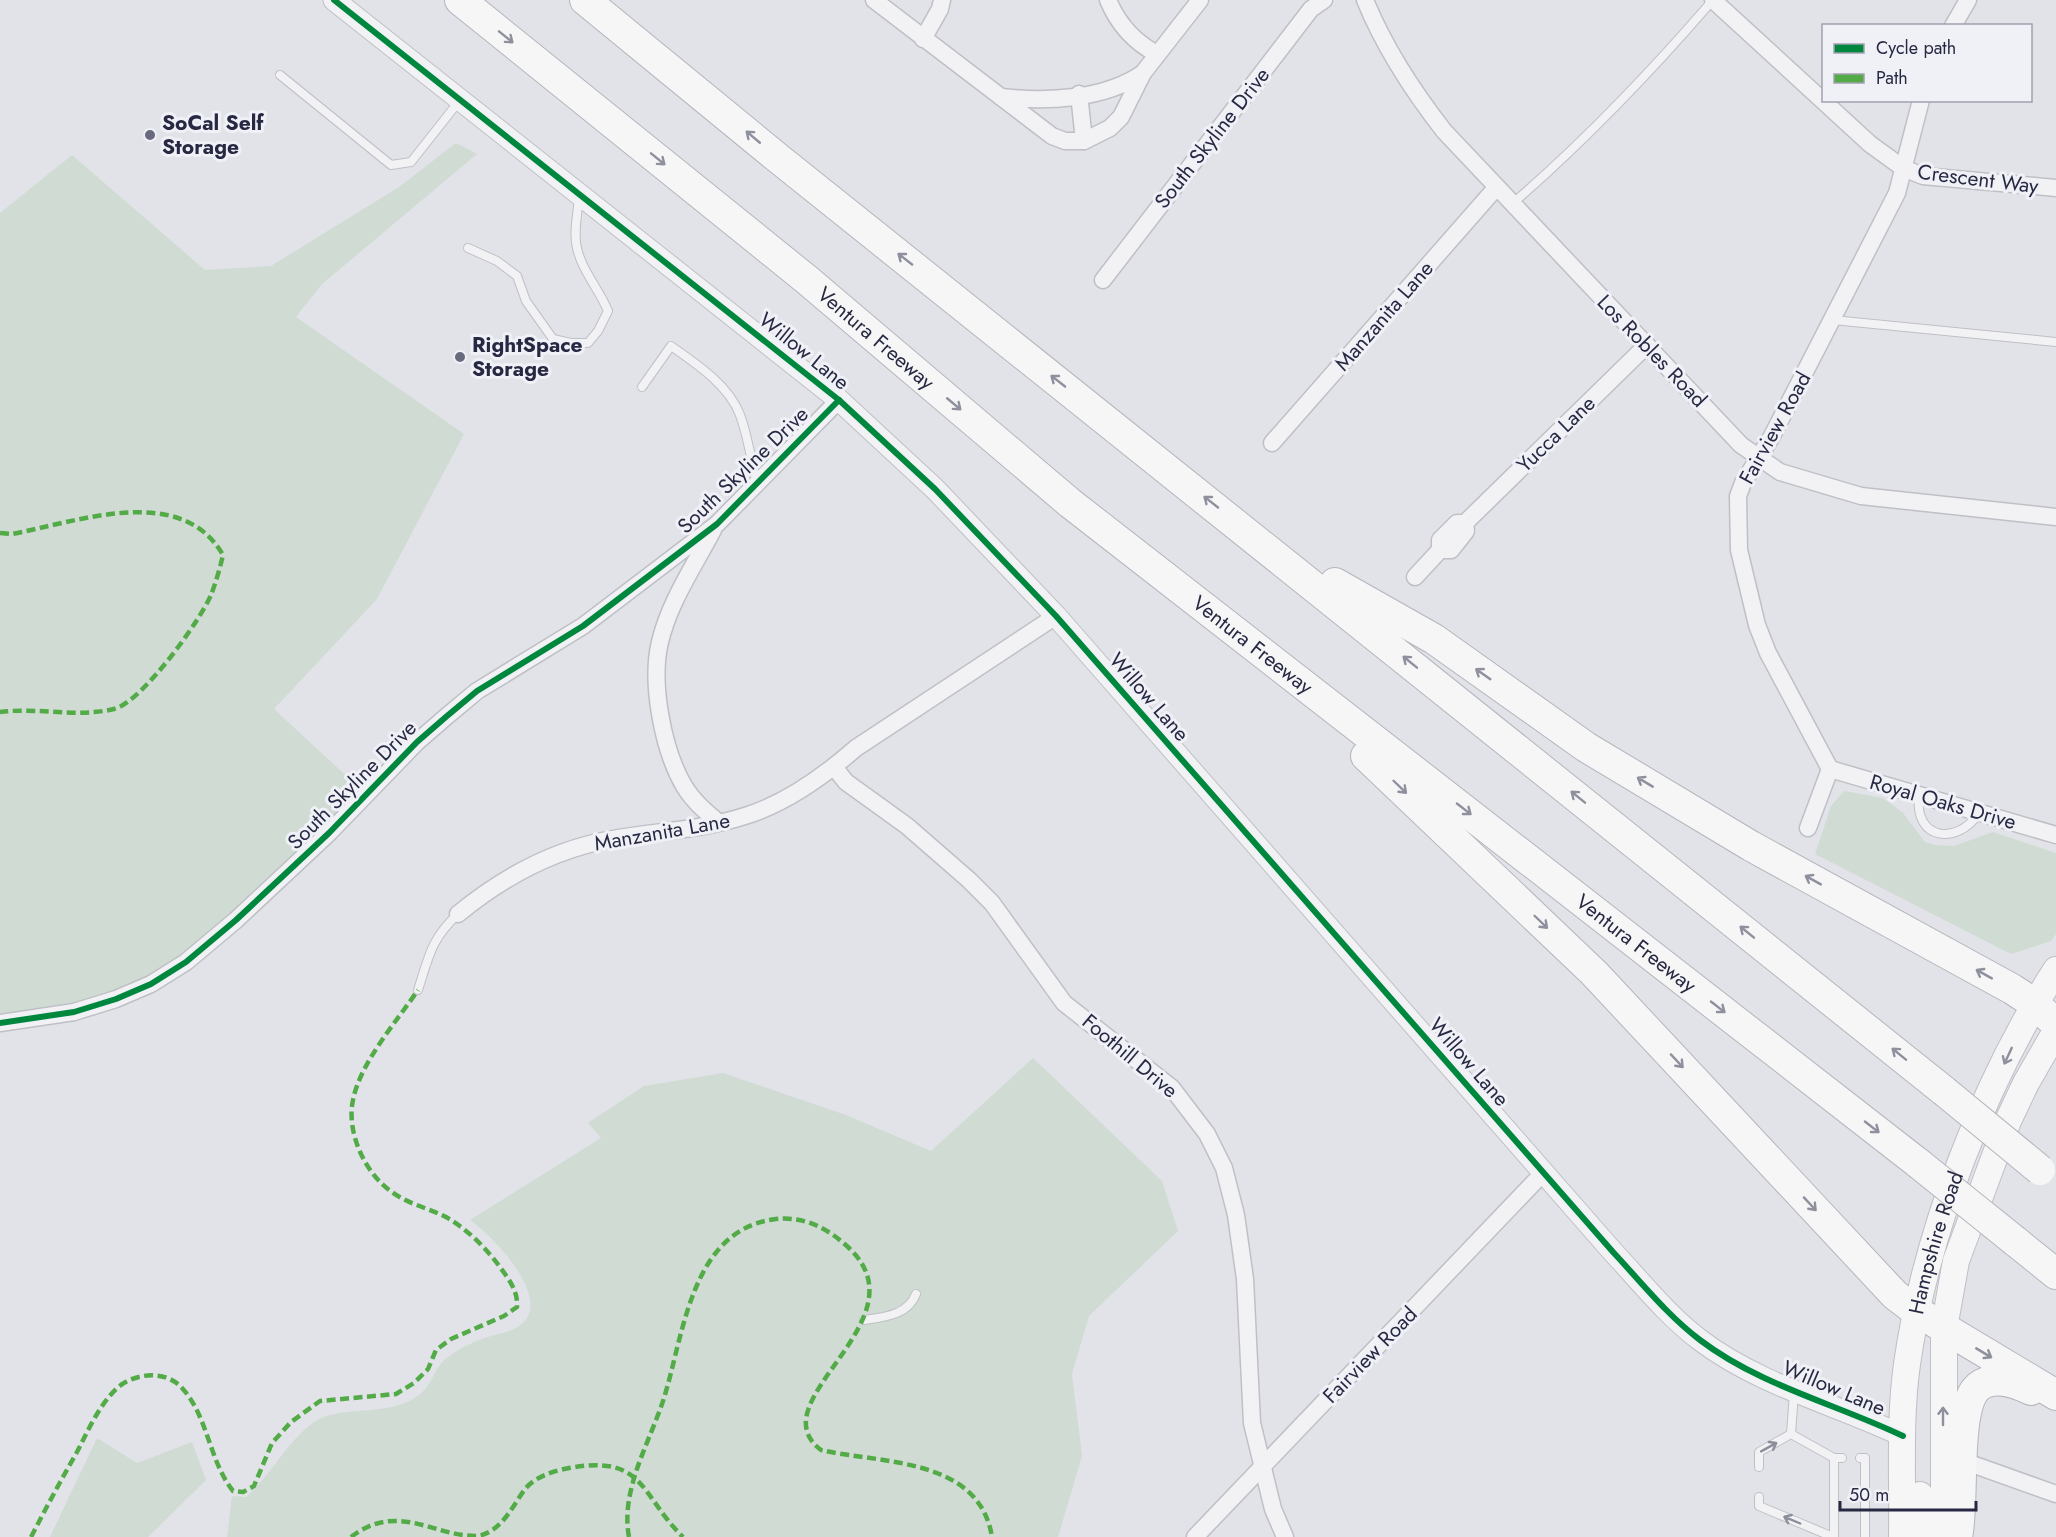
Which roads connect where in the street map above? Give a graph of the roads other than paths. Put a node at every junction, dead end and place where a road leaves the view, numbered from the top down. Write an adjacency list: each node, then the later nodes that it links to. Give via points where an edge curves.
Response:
1 (334, 0): 19 (street, Willow Lane)
2 (460, 0): 39 (highway, Ventura Freeway, one-way to 39, via 806,279)
3 (585, 0): 42 (highway, one-way to 3)
4 (874, 0): 13 (street)
5 (942, 0): 13 (street)
6 (1108, 0): 14 (street, via 1126,30)
7 (1200, 0): 14 (street)
8 (1324, 0): 30 (street, South Skyline Drive, via 1311,9)
9 (1365, 0): 26 (street, Los Robles Road, via 1389,54 1412,90)
10 (1713, 0): 20 (street, Crescent Way); 28 (lane, via 1646,78 1565,159)
11 (1968, 0): 12 (street)
12 (1954, 24)
13 (922, 39): 18 (street)
14 (1157, 54): 15 (street)
15 (1143, 73): 17 (street, via 1132,81); 23 (street, via 1121,117 1110,128)
16 (280, 75): 19 (lane, via 391,165 411,162)
17 (1079, 94): 18 (street, via 1036,101); 23 (street)
18 (1000, 97): 23 (street, via 1052,136)
19 (460, 99): 27 (street, Willow Lane)
20 (1822, 100)
21 (1824, 102): 24 (street, Crescent Way)
22 (1920, 102): 24 (street, Fairview Road)
23 (1084, 141)
24 (1903, 168): 25 (street, Crescent Way, via 1923,176); 31 (street, Fairview Road, via 1897,193)
25 (2056, 188)
26 (1496, 189): 28 (street, Los Robles Road); 36 (street, Manzanita Lane)
27 (579, 193): 29 (lane, via 576,247 608,311 588,343 553,339 526,301 517,276 497,261); 35 (street, Willow Lane)
28 (1512, 205): 33 (street, Los Robles Road)
29 (468, 248)
30 (1103, 280)
31 (1833, 320): 32 (lane); 37 (street, Fairview Road)
32 (2056, 342)
33 (1647, 345): 37 (street, Los Robles Road, via 1741,445); 43 (street, Yucca Lane, via 1466,523 1457,523 1440,540 1440,550)
34 (642, 387): 38 (lane, via 671,346 695,364 728,395 740,413)
35 (839, 400): 38 (street, South Skyline Drive); 44 (street, Willow Lane, via 935,489)
36 (1272, 443)
37 (1758, 457): 40 (street, Los Robles Road, via 1780,472 1861,496); 46 (street, Fairview Road, via 1738,496 1739,549 1757,625 1768,653)
38 (757, 483): 41 (street, South Skyline Drive)
39 (1070, 502): 61 (highway, Ventura Freeway, one-way to 61, bridge); 63 (highway, one-way to 63, via 1113,550 1389,776 1594,973 1892,1292)
40 (2056, 517)
41 (717, 524): 49 (street, via 668,616 659,644 657,668 669,751 690,795); 56 (street, South Skyline Drive, via 583,626 469,697 417,742 329,833 186,962 151,984 116,999 74,1012)
42 (1256, 539): 55 (highway, one-way to 42, via 1751,846 1586,747 1434,639); 60 (highway, one-way to 42, bridge)
43 (1415, 577)
44 (1056, 616): 45 (street, Manzanita Lane, via 856,748); 59 (street, Willow Lane)
45 (834, 767): 49 (street, Manzanita Lane, via 784,801); 73 (street, Foothill Drive, via 846,782 907,826 969,880 992,903 1064,1003 1172,1088 1207,1134 1224,1168 1236,1215 1245,1279 1252,1423)
46 (1830, 770): 47 (street, Royal Oaks Drive); 50 (street)
47 (1919, 795): 48 (street, Royal Oaks Drive); 48 (lane, via 1918,816 1924,826 1937,834 1960,831 1971,825)
48 (1979, 813): 51 (street, Royal Oaks Drive)
49 (718, 822): 52 (street, Manzanita Lane, via 679,832 609,839 557,855 506,878)
50 (1808, 828)
51 (2056, 835)
52 (458, 914): 54 (lane, Manzanita Lane, via 435,939)
53 (2056, 970): 55 (main road, Hampshire Road)
54 (418, 990)
55 (2035, 1004): 57 (highway); 63 (main road, Hampshire Road, one-way to 63, via 1989,1096 1965,1155)
56 (0, 1023)
57 (2056, 1024)
58 (2056, 1031): 65 (main road, Hampshire Road, via 2026,1083 1988,1172 1956,1262)
59 (1544, 1172): 66 (street, Willow Lane, via 1678,1322 1743,1366); 73 (street, Fairview Road)
60 (2048, 1176)
61 (2056, 1274)
62 (916, 1294): 64 (lane, via 901,1312)
63 (1916, 1311): 65 (highway); 69 (main road, Hampshire Road, via 1904,1389)
64 (864, 1320)
65 (1944, 1328): 67 (highway, one-way to 67); 71 (main road, Hampshire Road, one-way to 65)
66 (1794, 1389): 68 (lane); 69 (street, Willow Lane)
67 (2056, 1396): 71 (highway, via 2010,1381 1993,1381 1978,1387 1967,1405)
68 (1791, 1434): 72 (lane, one-way to 68, via 1759,1452); 78 (lane, via 1838,1458 1838,1514)
69 (1903, 1436): 80 (main road, Hampshire Road); 81 (main road, via 1918,1454)
70 (1860, 1458): 79 (lane, via 1865,1458)
71 (1953, 1458): 74 (street); 82 (main road, Hampshire Road); 83 (highway, via 1961,1518)
72 (1759, 1467)
73 (1262, 1468): 76 (street, Fairview Road); 77 (street, Foothill Drive)
74 (2056, 1494)
75 (1759, 1497): 78 (lane, one-way to 75, via 1759,1506)
76 (1195, 1537)
77 (1285, 1537)
78 (1833, 1537)
79 (1865, 1537)
80 (1902, 1537)
81 (1920, 1537)
82 (1944, 1537)
83 (1957, 1537)

